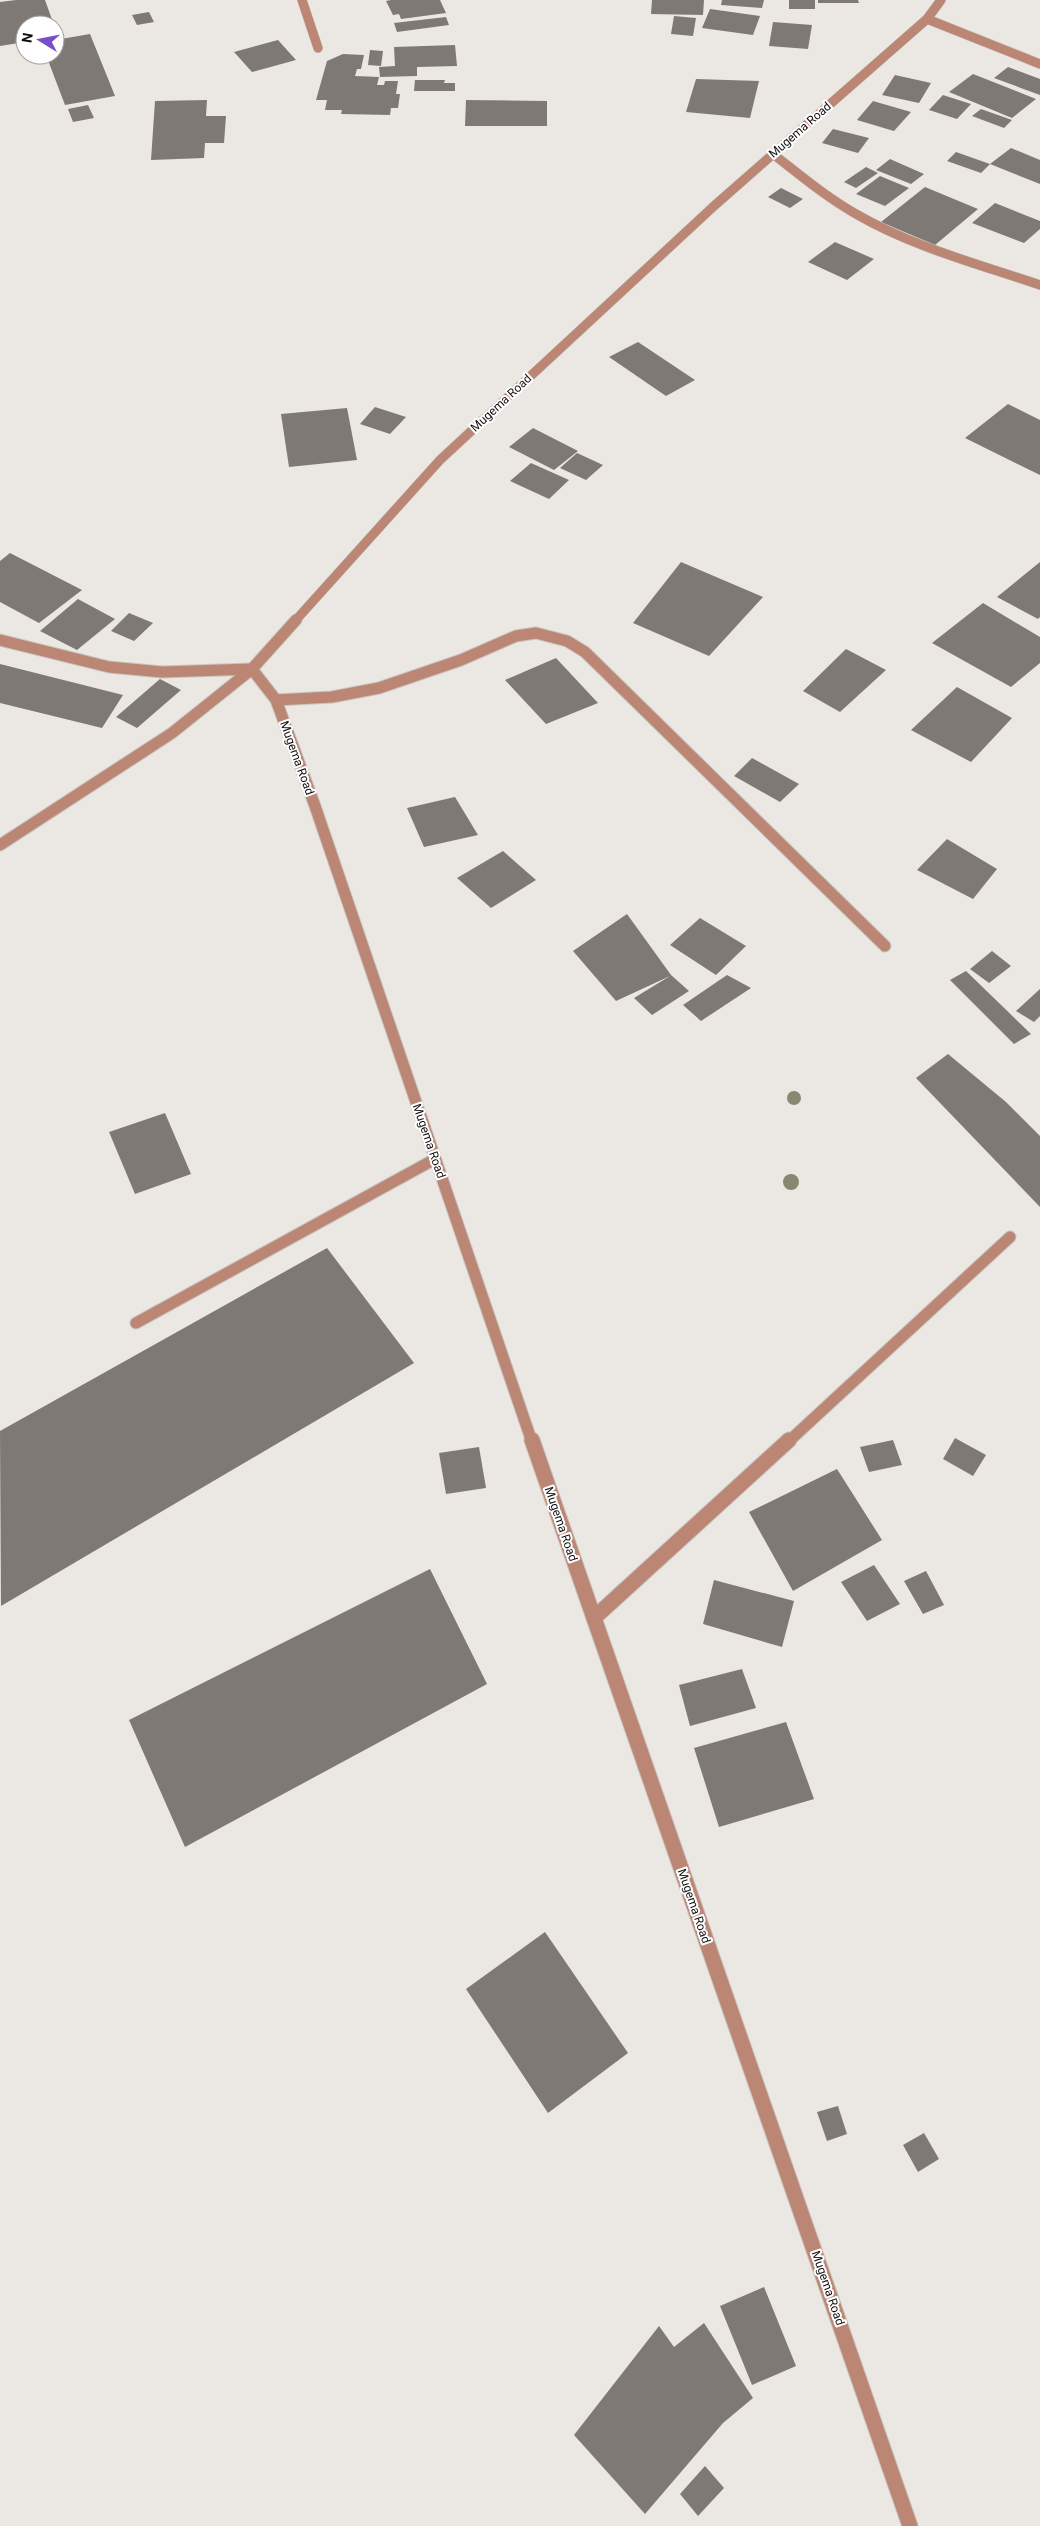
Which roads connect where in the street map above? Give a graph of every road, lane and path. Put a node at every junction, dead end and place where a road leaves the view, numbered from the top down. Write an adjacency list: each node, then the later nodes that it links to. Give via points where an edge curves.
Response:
1 (302, 0): 4 (street)
2 (940, 0): 3 (street, Mugema Road)
3 (928, 19): 5 (street); 6 (street, Mugema Road)
4 (318, 48)
5 (1040, 64)
6 (773, 154): 7 (street, via 834,200 893,232); 9 (street, Mugema Road, via 440,460)
7 (1040, 285)
8 (0, 640): 9 (street, via 110,667 162,672)
9 (252, 669): 10 (street, Mugema Road); 11 (street, via 172,733)
10 (276, 700): 12 (street, via 332,697 379,688 462,660 516,636 536,632 568,641 585,652); 13 (street, Mugema Road)
11 (0, 845)
12 (885, 946)
13 (435, 1159): 15 (street); 16 (street, Mugema Road)
14 (1010, 1237): 16 (street)
15 (136, 1323)
16 (594, 1618): 17 (street, Mugema Road)
17 (910, 2526)

